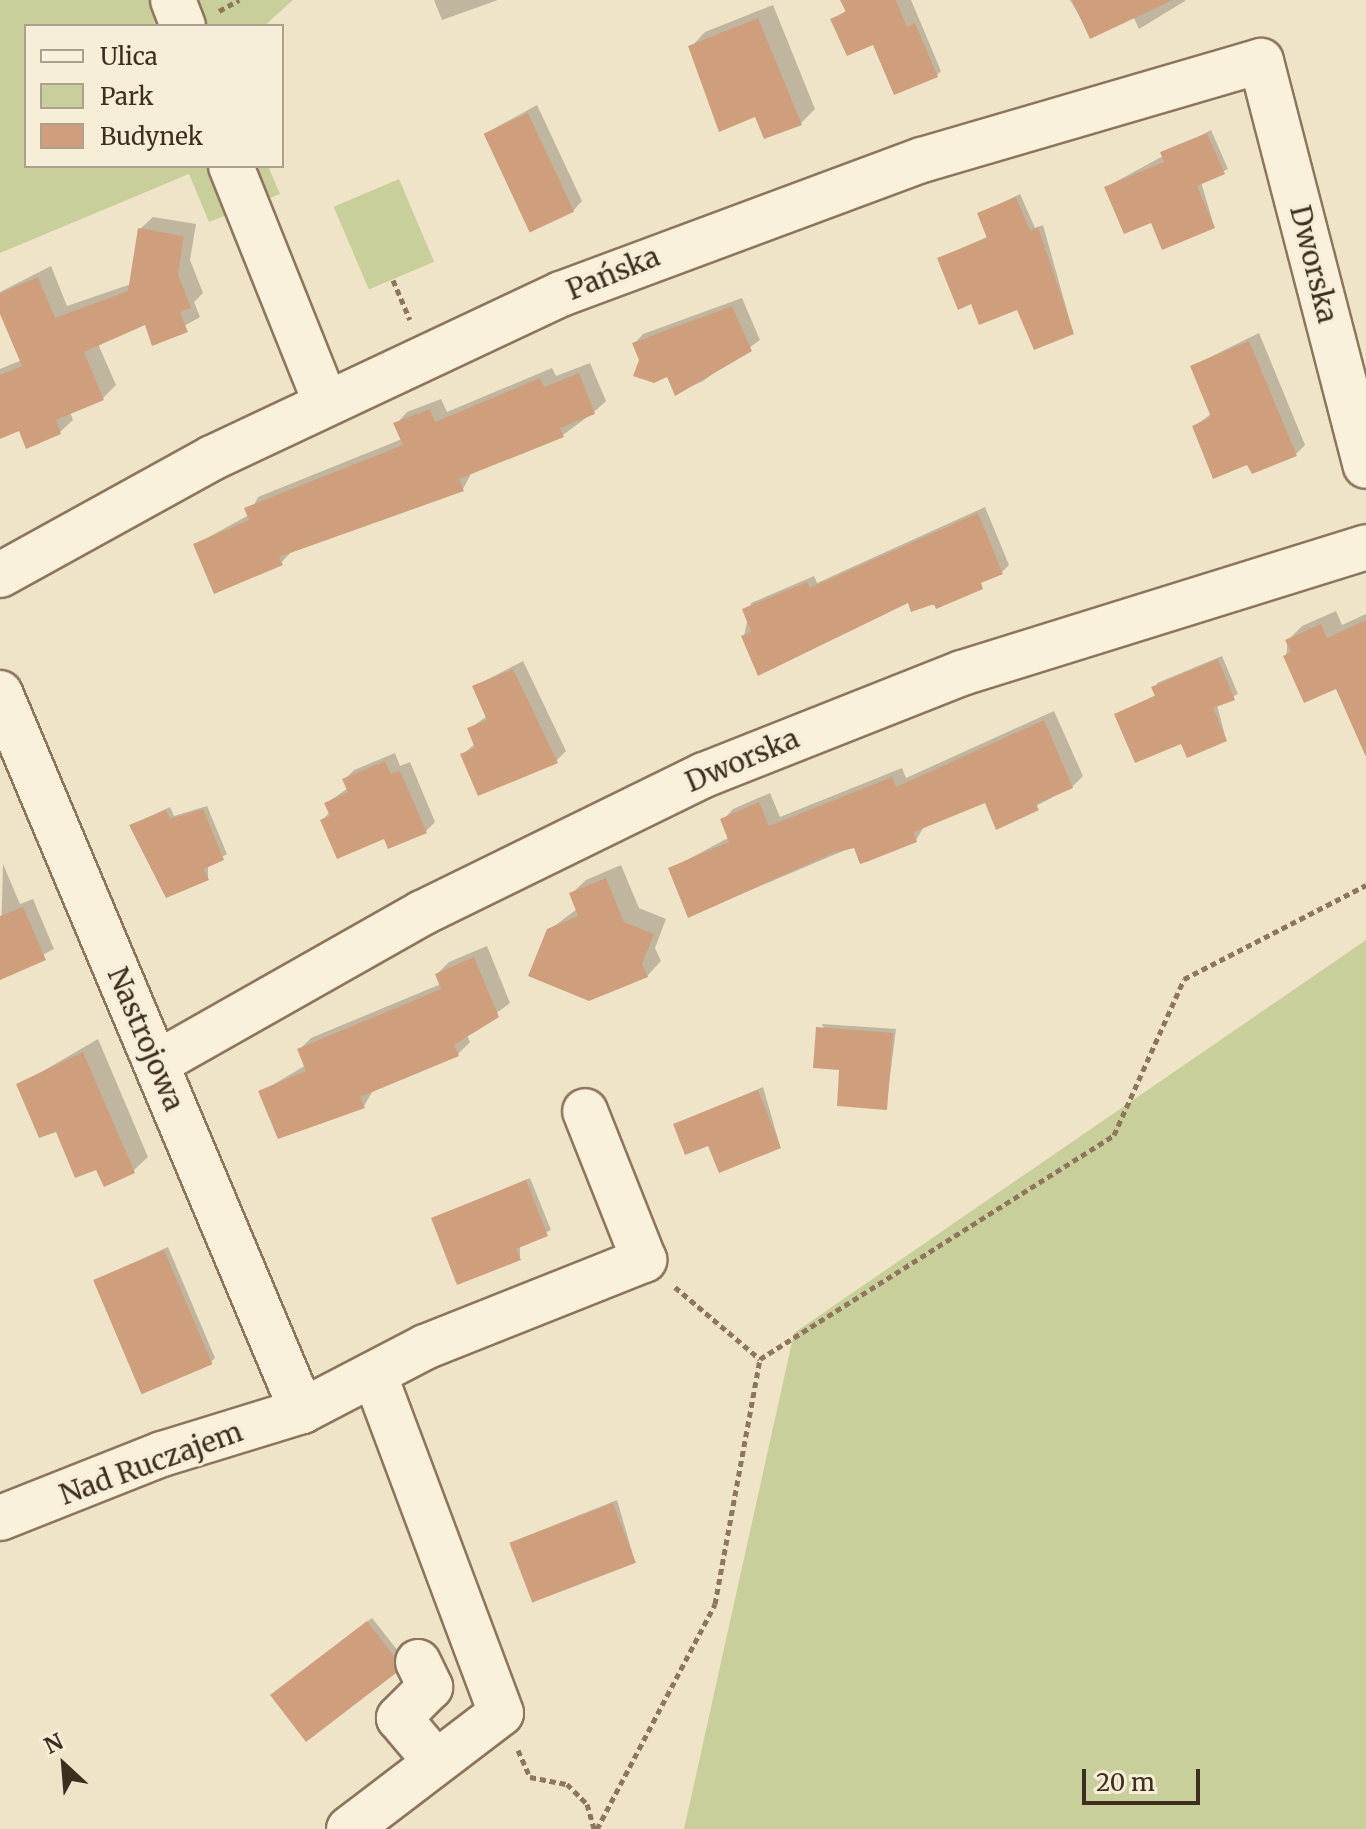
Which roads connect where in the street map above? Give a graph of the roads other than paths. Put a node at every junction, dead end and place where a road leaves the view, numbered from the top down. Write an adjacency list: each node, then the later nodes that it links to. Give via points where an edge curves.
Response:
1 (173, 0): 2 (street)
2 (182, 24)
3 (1261, 61): 5 (street, Pańska, via 810,197 561,294); 6 (street, Dworska)
4 (232, 168): 5 (street)
5 (325, 401): 8 (street, Pańska)
6 (1366, 466)
7 (1366, 547): 10 (street, Dworska, via 976,668 704,775 450,899)
8 (0, 575)
9 (0, 693): 10 (street, Nastrojowa)
10 (157, 1063): 13 (street, Nastrojowa)
11 (585, 1111): 12 (street, Nad Ruczajem, via 644,1260 425,1347)
12 (376, 1379): 13 (street, Nad Ruczajem); 16 (street, via 501,1713)
13 (297, 1398): 14 (street, Nad Ruczajem)
14 (0, 1518)
15 (418, 1662): 16 (street, via 430,1687 396,1713)
16 (436, 1762): 17 (street)
17 (349, 1829)

